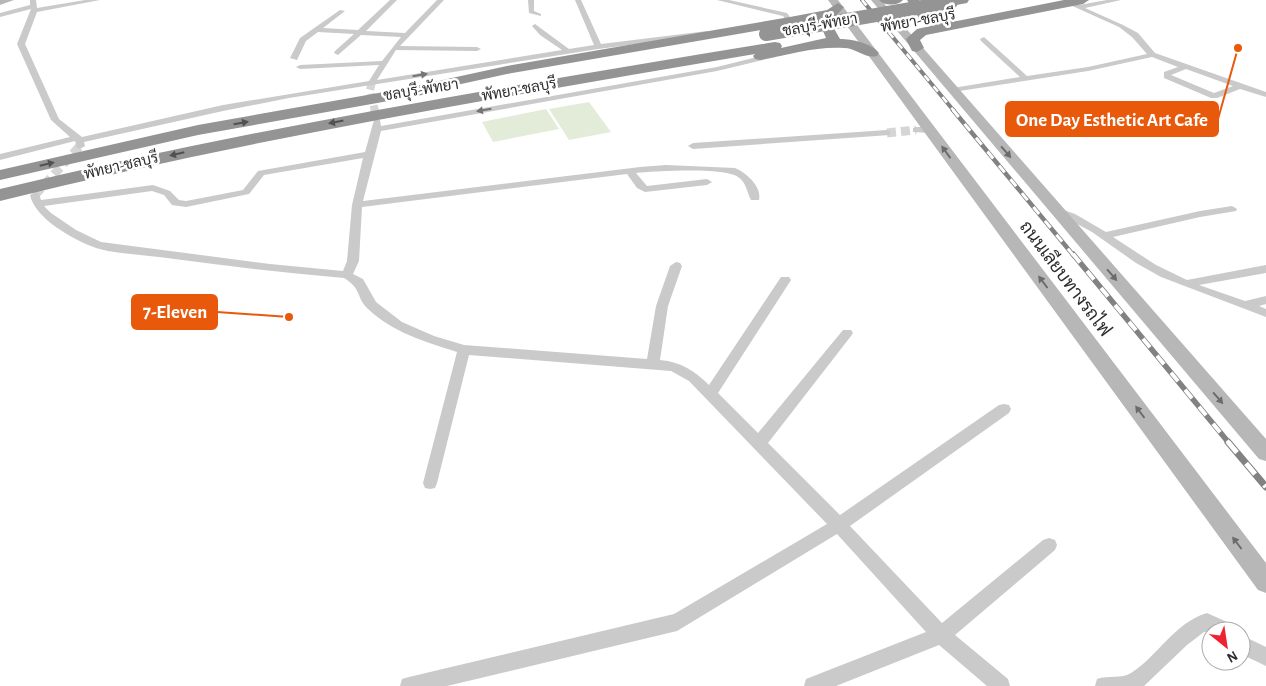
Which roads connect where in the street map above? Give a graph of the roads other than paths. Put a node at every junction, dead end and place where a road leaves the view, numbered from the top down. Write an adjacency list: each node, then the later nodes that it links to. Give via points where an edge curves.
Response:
1 (9, 0): 15 (street)
2 (97, 0): 18 (street)
3 (394, 0): 27 (street)
4 (441, 0): 28 (street)
5 (531, 0): 21 (street, via 531,12)
6 (578, 0): 31 (street)
7 (720, 0): 22 (street, via 786,14)
8 (876, 0): 33 (street, ถนนเลียบทางรถไฟ)
9 (885, 0): 10 (highway)
10 (897, 0)
11 (913, 0): 23 (highway, via 916,7 937,23)
12 (1041, 0): 49 (highway, พัทยา-ชลบุรี)
13 (1118, 0): 17 (street)
14 (957, 1): 49 (highway, ชลบุรี-พัทยา, bridge, via 720,42)
15 (0, 2)
16 (835, 3): 22 (highway, via 831,13); 38 (street, ถนนเลียบทางรถไฟ)
17 (1078, 4): 23 (highway); 39 (street, via 1123,27)
18 (33, 5): 20 (street); 51 (street, via 21,44 23,50 55,120)
19 (342, 11): 26 (street)
20 (0, 15)
21 (539, 15)
22 (790, 22): 25 (highway); 30 (highway, via 811,20 827,28 833,40)
23 (970, 22): 33 (highway, via 919,33 913,39)
24 (535, 26): 36 (street)
25 (749, 29): 31 (street); 49 (highway, via 506,70)
26 (317, 30): 27 (street); 40 (street, via 302,40)
27 (359, 33): 28 (street); 37 (street)
28 (405, 35): 32 (street)
29 (984, 39): 44 (street)
30 (815, 46): 35 (highway); 38 (highway, via 849,43)
31 (598, 47): 36 (street)
32 (394, 48): 34 (street); 41 (street)
33 (917, 48): 47 (street, ถนนเลียบทางรถไฟ)
34 (477, 49)
35 (790, 51): 49 (highway, via 534,95); 49 (street, one-way to 49, via 717,69)
36 (568, 52): 45 (street, one-way to 36)
37 (338, 53)
38 (872, 53): 82 (street, ถนนเลียบทางรถไฟ, one-way to 38, via 923,130)
39 (1152, 55): 43 (street); 44 (street, via 1092,69)
40 (294, 58)
41 (383, 63): 42 (street); 45 (street)
42 (300, 67)
43 (1185, 67): 46 (street); 46 (street, via 1167,76 1214,96)
44 (1026, 79): 47 (street)
45 (372, 82): 51 (street, via 223,108)
46 (1240, 86): 48 (street)
47 (952, 90): 62 (street, ถนนเลียบทางรถไฟ, one-way to 62)
48 (1266, 95)
49 (380, 115): 53 (street); 56 (highway, ชลบุรี-พัทยา, one-way to 49, via 198,130); 58 (highway, พัทยา-ชลบุรี, one-way to 58, via 226,143)
50 (887, 132): 52 (street)
51 (79, 141): 54 (street)
52 (693, 146)
53 (370, 154): 60 (street); 66 (street, via 261,173 246,192 186,204 176,203 167,194 153,188 36,200 46,215 99,245 270,268)
54 (0, 157)
55 (630, 171): 57 (street, via 645,189); 59 (street, via 666,168 732,170 748,178); 60 (street)
56 (0, 175)
57 (708, 182)
58 (0, 195)
59 (755, 198)
60 (357, 205): 66 (street, via 353,261)
61 (1232, 209): 63 (street)
62 (1058, 211): 63 (street, via 1089,224); 78 (street, ถนนเลียบทางรถไฟ, one-way to 78)
63 (1104, 236): 68 (street, via 1152,268)
64 (676, 266): 74 (street, via 662,306)
65 (1266, 269): 68 (street)
66 (347, 274): 73 (street, via 359,282 371,304 398,326)
67 (785, 280): 75 (street)
68 (1189, 284): 70 (street)
69 (1266, 300): 70 (street)
70 (1246, 305): 71 (street)
71 (1266, 313)
72 (847, 333): 77 (street)
73 (464, 350): 74 (street); 79 (street)
74 (653, 364): 75 (street, via 674,366 694,378)
75 (708, 394): 77 (street)
76 (1004, 409): 80 (street)
77 (758, 444): 80 (street)
78 (1266, 454)
79 (430, 483)
80 (839, 525): 84 (street); 87 (street, via 677,622)
81 (1049, 545): 84 (street)
82 (1266, 582)
83 (1201, 624): 90 (street, via 1173,645 1141,677 1133,682)
84 (941, 635): 88 (street); 89 (street)
85 (1251, 649): 86 (street)
86 (1266, 657)
87 (409, 686)
88 (812, 686)
89 (1001, 686)
90 (1104, 686)

